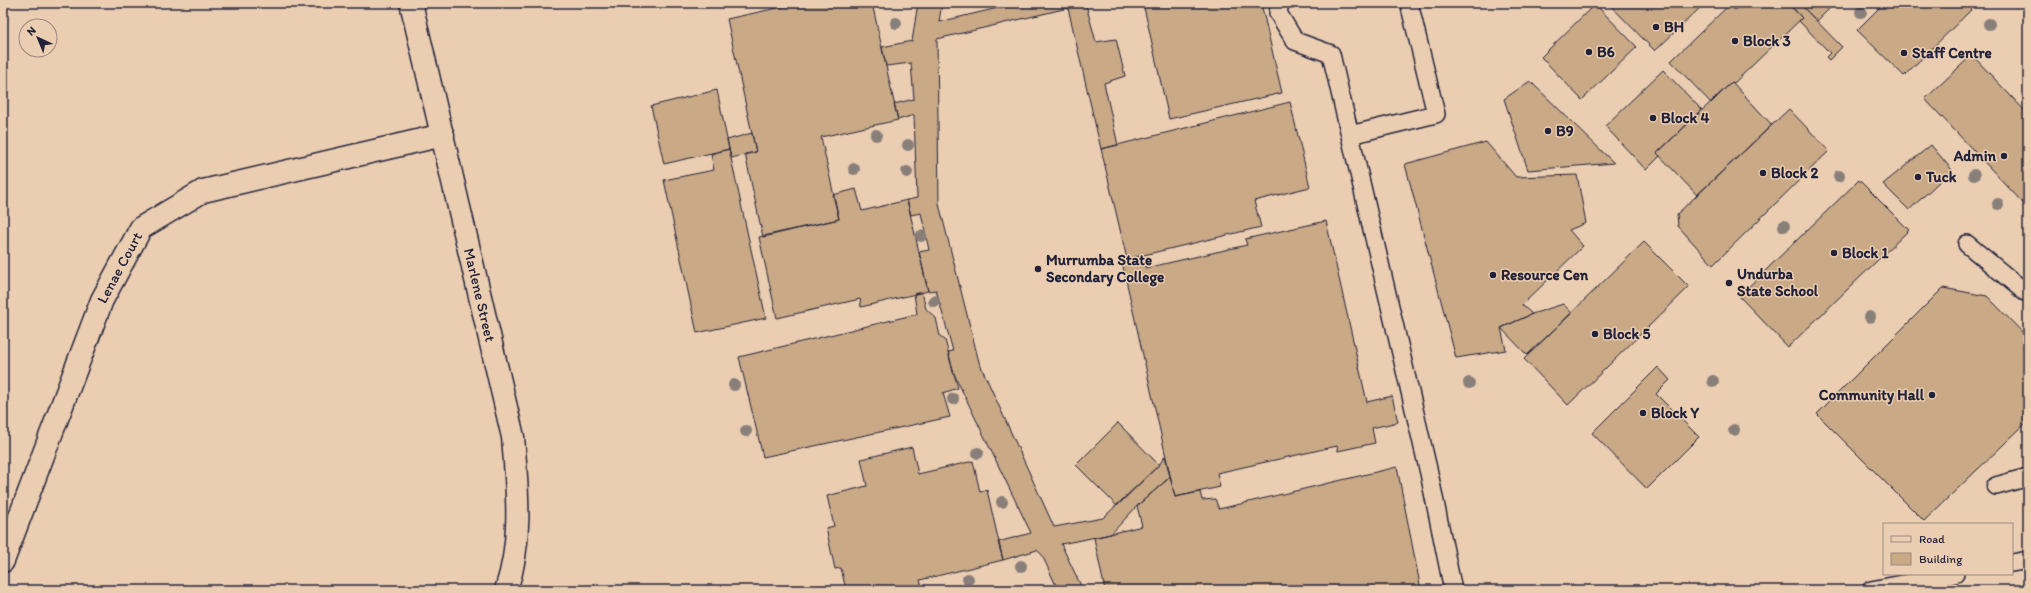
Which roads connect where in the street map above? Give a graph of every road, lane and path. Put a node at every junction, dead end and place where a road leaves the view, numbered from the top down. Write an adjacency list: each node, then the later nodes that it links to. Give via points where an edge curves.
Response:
1 (411, 3): 4 (street, Marlene Street)
2 (1280, 3): 5 (lane, via 1278,13 1295,42 1331,54)
3 (1409, 3): 5 (lane, via 1436,114)
4 (443, 135): 11 (street, Lenae Court, via 203,191 141,228 102,300); 14 (street, Marlene Street, via 513,437 518,509 512,572)
5 (1350, 135): 15 (lane, via 1429,473)
6 (1967, 244): 7 (lane)
7 (2028, 292)
8 (2028, 477): 9 (lane)
9 (1996, 486)
10 (2028, 560): 12 (lane)
11 (3, 562)
12 (2013, 563)
13 (1950, 575): 16 (lane)
14 (506, 590)
15 (1453, 590)
16 (1871, 590)

